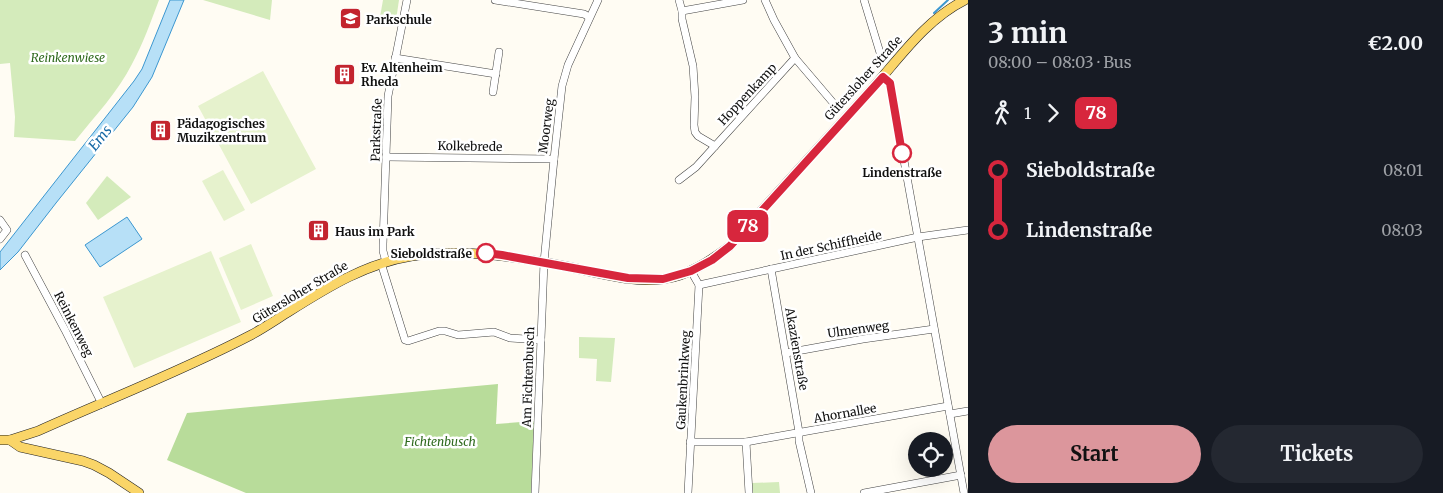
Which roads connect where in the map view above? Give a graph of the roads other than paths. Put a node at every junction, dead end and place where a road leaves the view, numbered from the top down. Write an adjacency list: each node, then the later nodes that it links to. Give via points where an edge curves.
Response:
1 (407, 0): 14 (street, Parkstraße)
2 (495, 0): 9 (street)
3 (598, 0): 11 (street, Moorweg)
4 (679, 0): 10 (street)
5 (743, 0): 10 (street)
6 (765, 0): 15 (street)
7 (864, 0): 13 (street)
8 (965, 0): 17 (main road, Gütersloher Straße, via 912,42)
9 (549, 4): 11 (street)
10 (682, 11): 20 (street, via 693,66 694,125 698,136)
11 (589, 17): 22 (street, Moorweg, via 563,80)
12 (499, 52): 16 (street)
13 (881, 56)
14 (395, 58): 16 (street); 21 (street, Parkstraße, via 388,96)
15 (795, 58): 19 (street); 20 (street, Hoppenkamp)
16 (496, 74): 18 (street)
17 (883, 77): 26 (street, via 890,83); 32 (main road, Gütersloher Straße, via 730,246)
18 (493, 92)
19 (835, 105)
20 (715, 146): 23 (street, Hoppenkamp)
21 (386, 157): 22 (street, Kolkebrede); 29 (street, Parkstraße)
22 (554, 159): 30 (street, Moorweg)
23 (679, 180)
24 (0, 220): 27 (street, via 8,230)
25 (968, 230): 26 (street, In der Schiffheide)
26 (918, 237): 31 (street, In der Schiffheide); 34 (street)
27 (0, 239)
28 (25, 255): 37 (street, Reinkenweg)
29 (384, 262): 30 (main road, Gütersloher Straße, via 411,256 465,252); 35 (street, via 405,340 439,331 458,335 494,332 510,338); 37 (main road, Gütersloher Straße, via 341,280 211,356)
30 (544, 262): 32 (main road, Gütersloher Straße, via 639,280 663,279); 35 (street, Am Fichtenbusch)
31 (772, 269): 33 (street, In der Schiffheide); 36 (street, Akazienstraße)
32 (691, 271): 33 (street)
33 (700, 285): 44 (street, Gaukenbrinkweg)
34 (934, 329): 36 (street, Ulmenweg); 38 (street)
35 (541, 340): 48 (street, Am Fichtenbusch)
36 (786, 353): 41 (street, Akazienstraße)
37 (102, 404): 43 (main road, Gütersloher Straße)
38 (948, 406): 40 (street); 41 (street, Ahornallee)
39 (968, 411): 40 (street)
40 (950, 414): 46 (street)
41 (799, 432): 45 (street, Ahornallee); 51 (street, Akazienstraße)
42 (0, 440): 43 (main road, Gütersloher Straße)
43 (10, 440): 47 (main road, via 20,447 94,465)
44 (690, 442): 45 (street, Ahornallee); 49 (street, Gaukenbrinkweg)
45 (746, 442): 50 (street)
46 (961, 475): 52 (street); 53 (street)
47 (139, 493)
48 (535, 493)
49 (688, 493)
50 (749, 493)
51 (811, 493)
52 (864, 493)
53 (964, 493)

